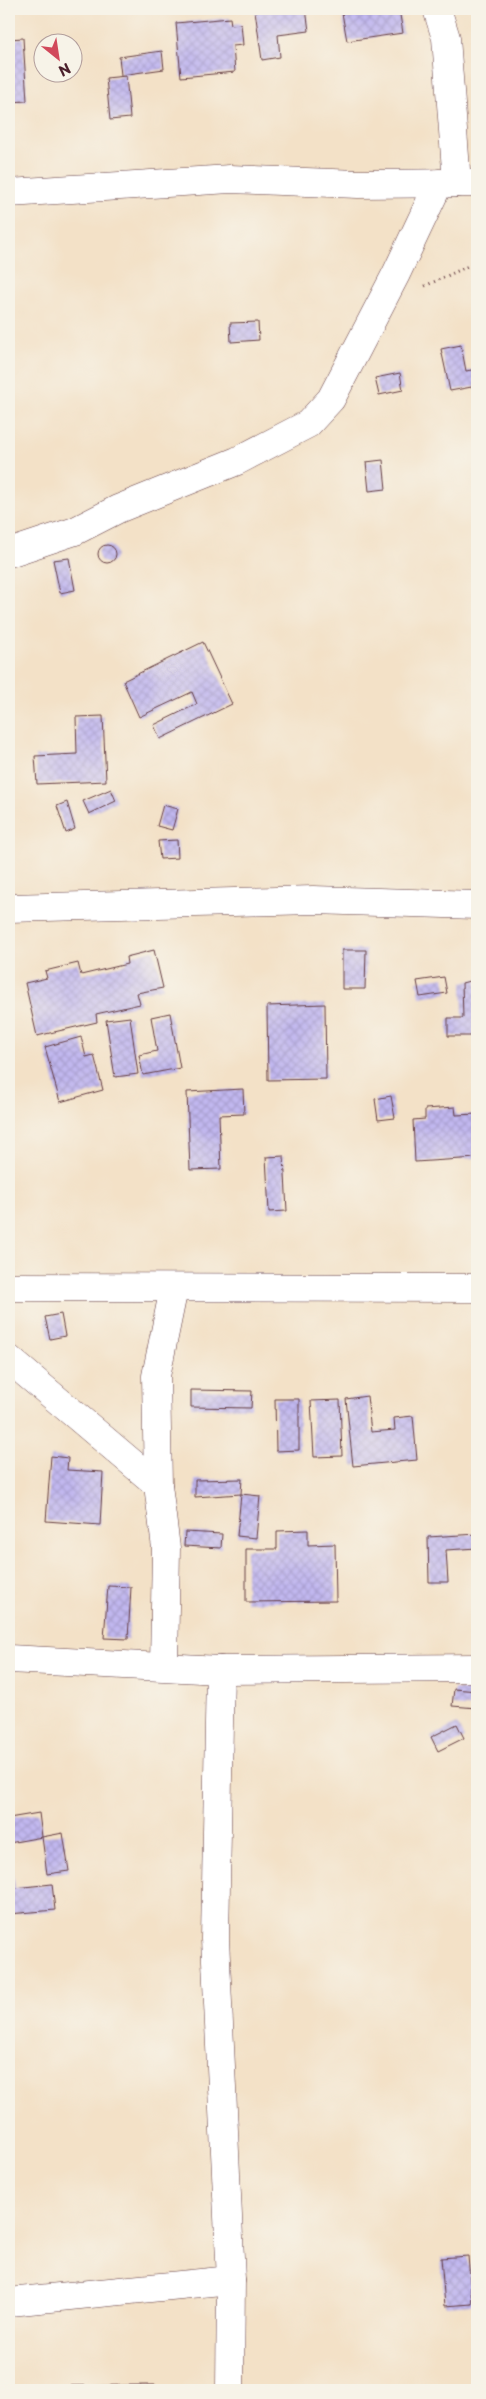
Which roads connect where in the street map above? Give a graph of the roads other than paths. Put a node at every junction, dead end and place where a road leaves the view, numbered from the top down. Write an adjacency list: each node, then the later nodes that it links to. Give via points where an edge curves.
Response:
1 (437, 9): 2 (street, via 446,38)
2 (458, 183): 3 (street, via 358,184 230,179); 4 (street, via 382,301 331,399 308,424 237,461 135,502 75,531)
3 (9, 193)
4 (9, 553)
5 (477, 905): 6 (street, via 313,900)
6 (9, 908)
7 (9, 1287): 8 (street)
8 (174, 1288): 9 (street); 11 (street, via 156,1376)
9 (477, 1288)
10 (9, 1359): 11 (street)
11 (158, 1485): 13 (street, via 166,1548)
12 (9, 1659): 13 (street)
13 (164, 1666): 15 (street)
14 (477, 1668): 15 (street)
15 (220, 1670): 16 (street, via 216,1940)
16 (231, 2280): 17 (street); 18 (street)
17 (9, 2302)
18 (230, 2390)

